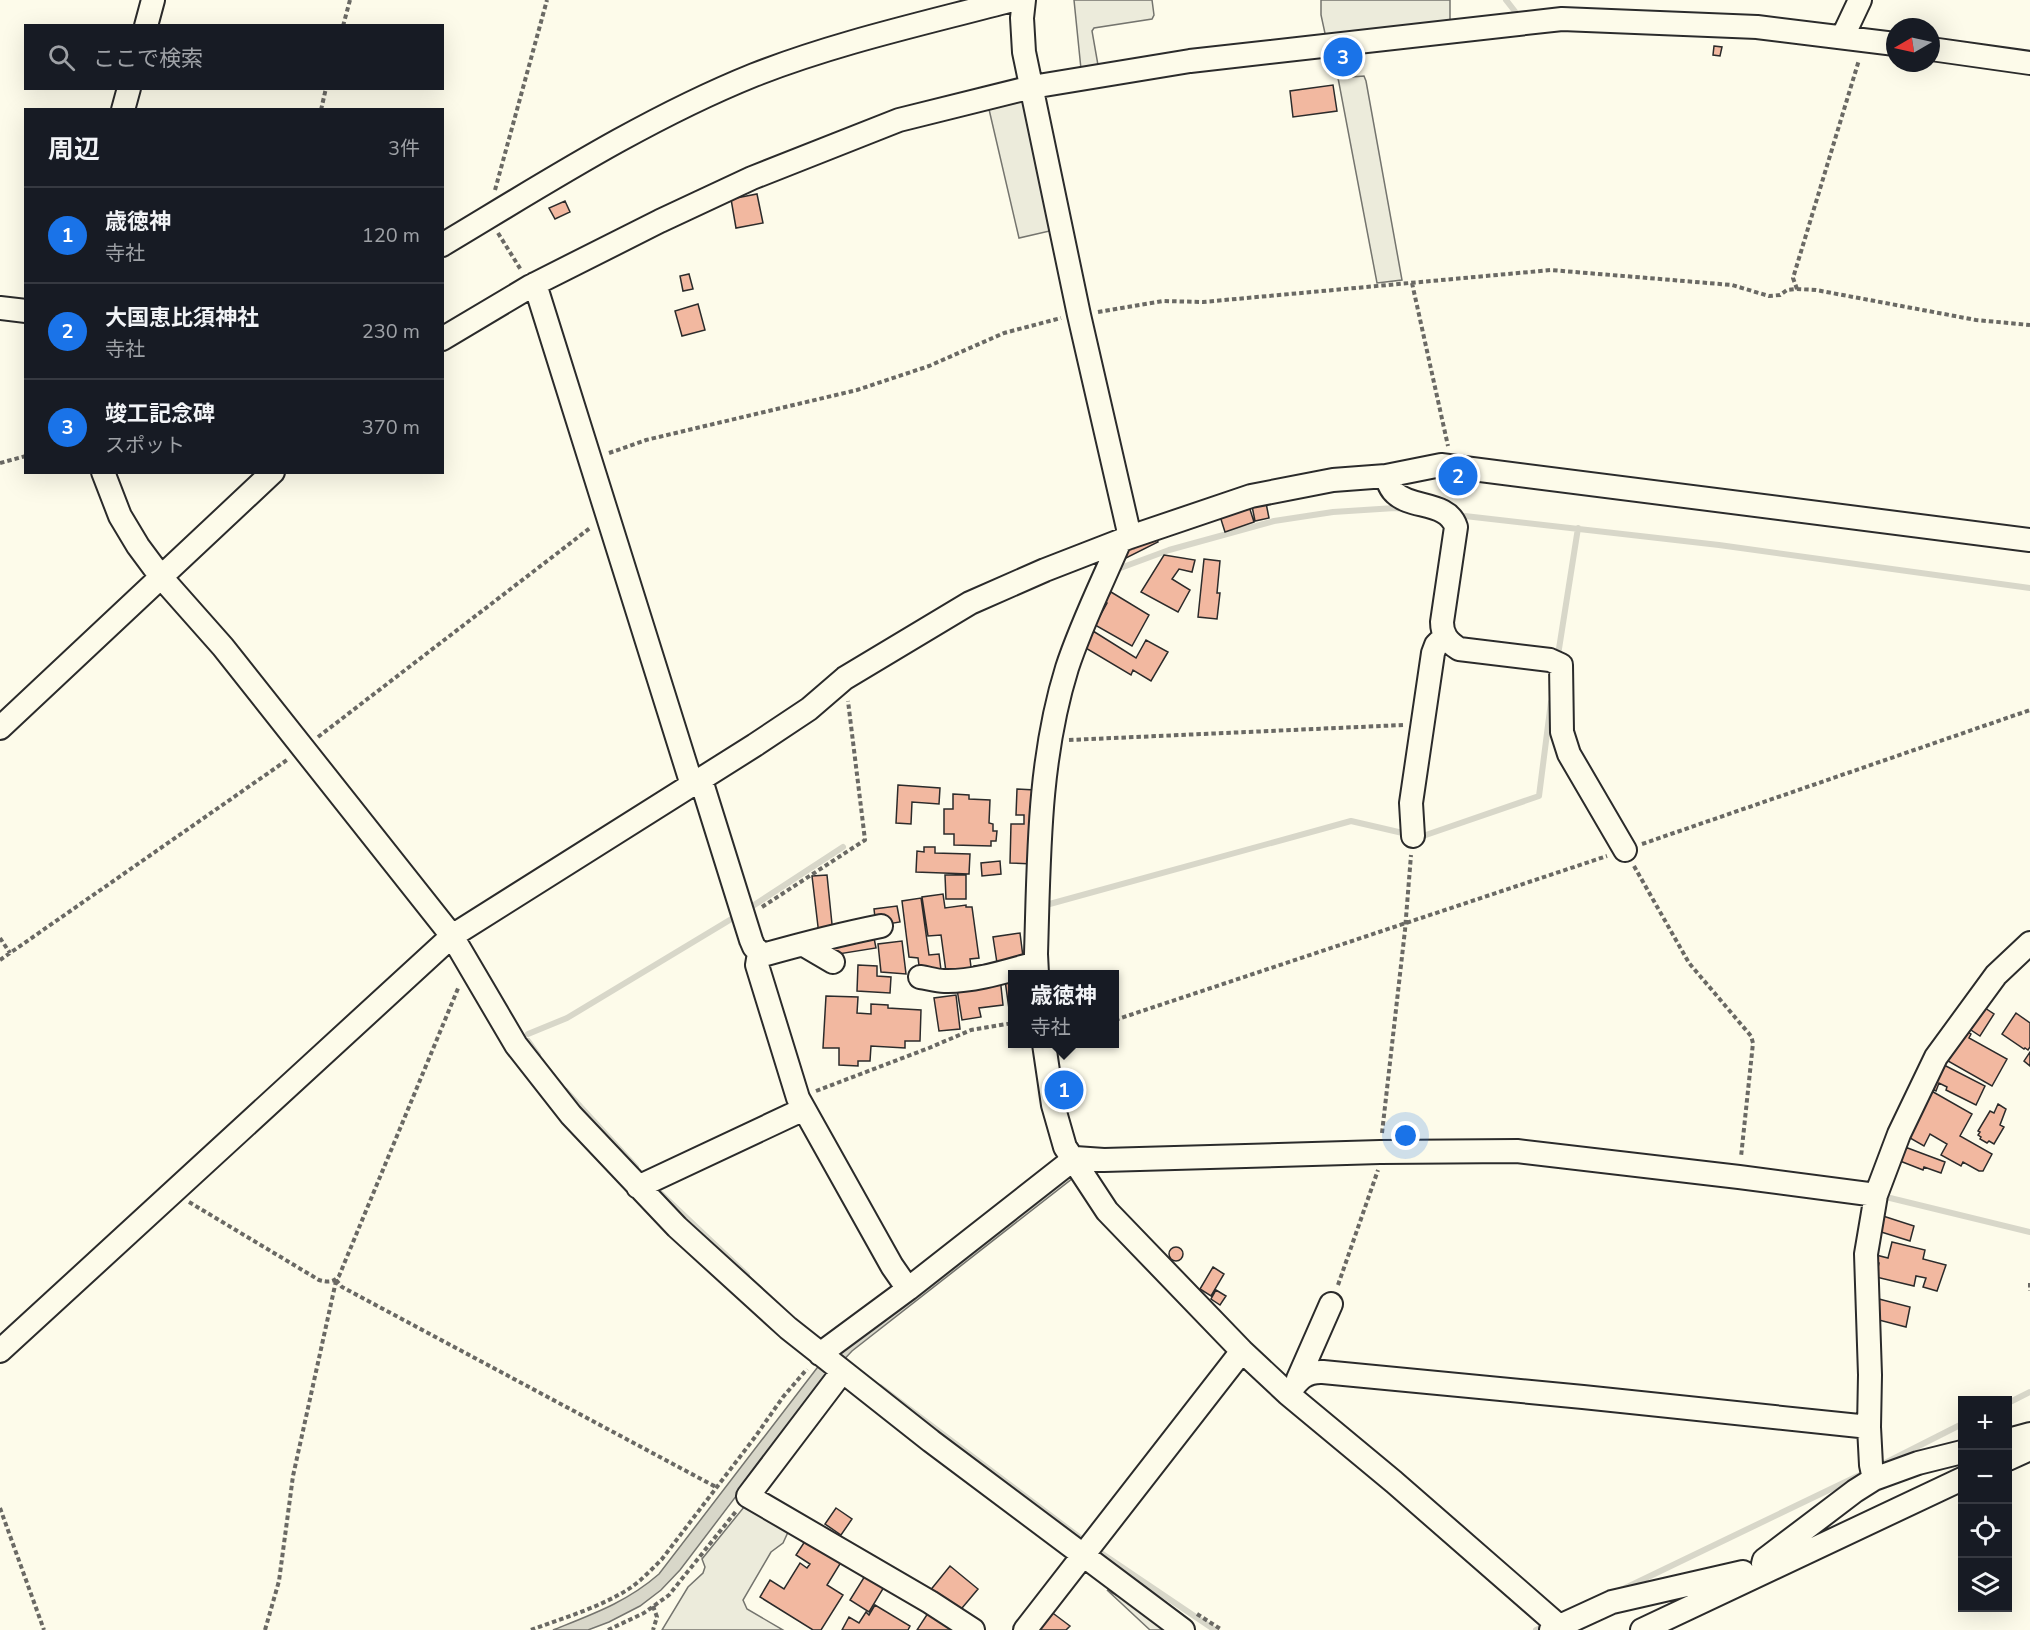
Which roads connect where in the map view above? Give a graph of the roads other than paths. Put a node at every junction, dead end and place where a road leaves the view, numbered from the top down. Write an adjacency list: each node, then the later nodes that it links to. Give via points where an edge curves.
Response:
1 (153, 0): 5 (street)
2 (1012, 0): 13 (street, via 839,45 754,75 670,113)
3 (1024, 0): 10 (street, via 1022,38)
4 (1860, 0): 6 (street)
5 (147, 24)
6 (1854, 38): 7 (street); 10 (street, via 1757,27 1562,19 1190,61)
7 (1886, 43)
8 (1940, 50): 9 (street)
9 (2030, 63)
10 (1032, 87): 14 (street, via 878,128 752,178); 21 (street)
11 (128, 90): 12 (street)
12 (124, 108)
13 (444, 244)
14 (533, 285): 17 (street); 26 (street)
15 (0, 308): 16 (street)
16 (24, 311)
17 (444, 338)
18 (104, 474): 23 (street, via 120,516)
19 (271, 474): 23 (street)
20 (1386, 476): 21 (street, via 1333,480 1251,496); 22 (street, via 1453,465); 24 (street, via 1391,490 1401,498 1443,512 1454,520 1442,622)
21 (1125, 539): 26 (street, via 970,603 845,678 801,714); 35 (street, via 1067,668 1051,741 1041,803)
22 (2030, 540)
23 (161, 577): 25 (street); 30 (street, via 223,647)
24 (1445, 636): 27 (street, via 1433,653 1411,803); 28 (street, via 1460,649 1560,664 1563,739)
25 (0, 728)
26 (696, 782): 30 (street); 33 (street, via 754,947)
27 (1413, 836)
28 (1625, 850)
29 (881, 926): 32 (street)
30 (452, 936): 41 (street, via 516,1045 571,1115); 45 (street)
31 (2030, 943): 42 (street, via 1996,975 1936,1057 1899,1134)
32 (804, 945): 33 (street); 34 (street)
33 (764, 955): 39 (street, via 758,959 758,965)
34 (833, 962)
35 (1037, 969)
36 (1008, 973): 37 (street, via 942,981)
37 (920, 977)
38 (1045, 1048): 40 (street, via 1053,1105 1065,1147)
39 (801, 1103): 41 (street); 43 (street)
40 (1076, 1159): 42 (street, via 1380,1158 1517,1151); 43 (street); 46 (street, via 1107,1212)
41 (638, 1187): 47 (street, via 735,1281)
42 (1876, 1195): 49 (street, via 1866,1254)
43 (908, 1289): 47 (street)
44 (1331, 1304): 48 (street)
45 (0, 1351)
46 (1242, 1351): 48 (street); 57 (street)
47 (831, 1364): 57 (street); 60 (street, via 748,1496)
48 (1293, 1387): 49 (street, via 1309,1373 1323,1372); 59 (street)
49 (1869, 1427): 55 (street)
50 (2030, 1434): 51 (street)
51 (2012, 1439)
52 (2030, 1449): 54 (street)
53 (1958, 1453): 55 (street)
54 (2012, 1457)
55 (1874, 1479): 58 (street, via 1764,1560)
56 (1958, 1481): 58 (street)
57 (1082, 1555): 61 (street); 62 (street)
58 (1759, 1573): 59 (street, via 1740,1572 1612,1602); 63 (street)
59 (1555, 1628)
60 (973, 1630)
61 (1025, 1630)
62 (1183, 1630)
63 (1642, 1630)

